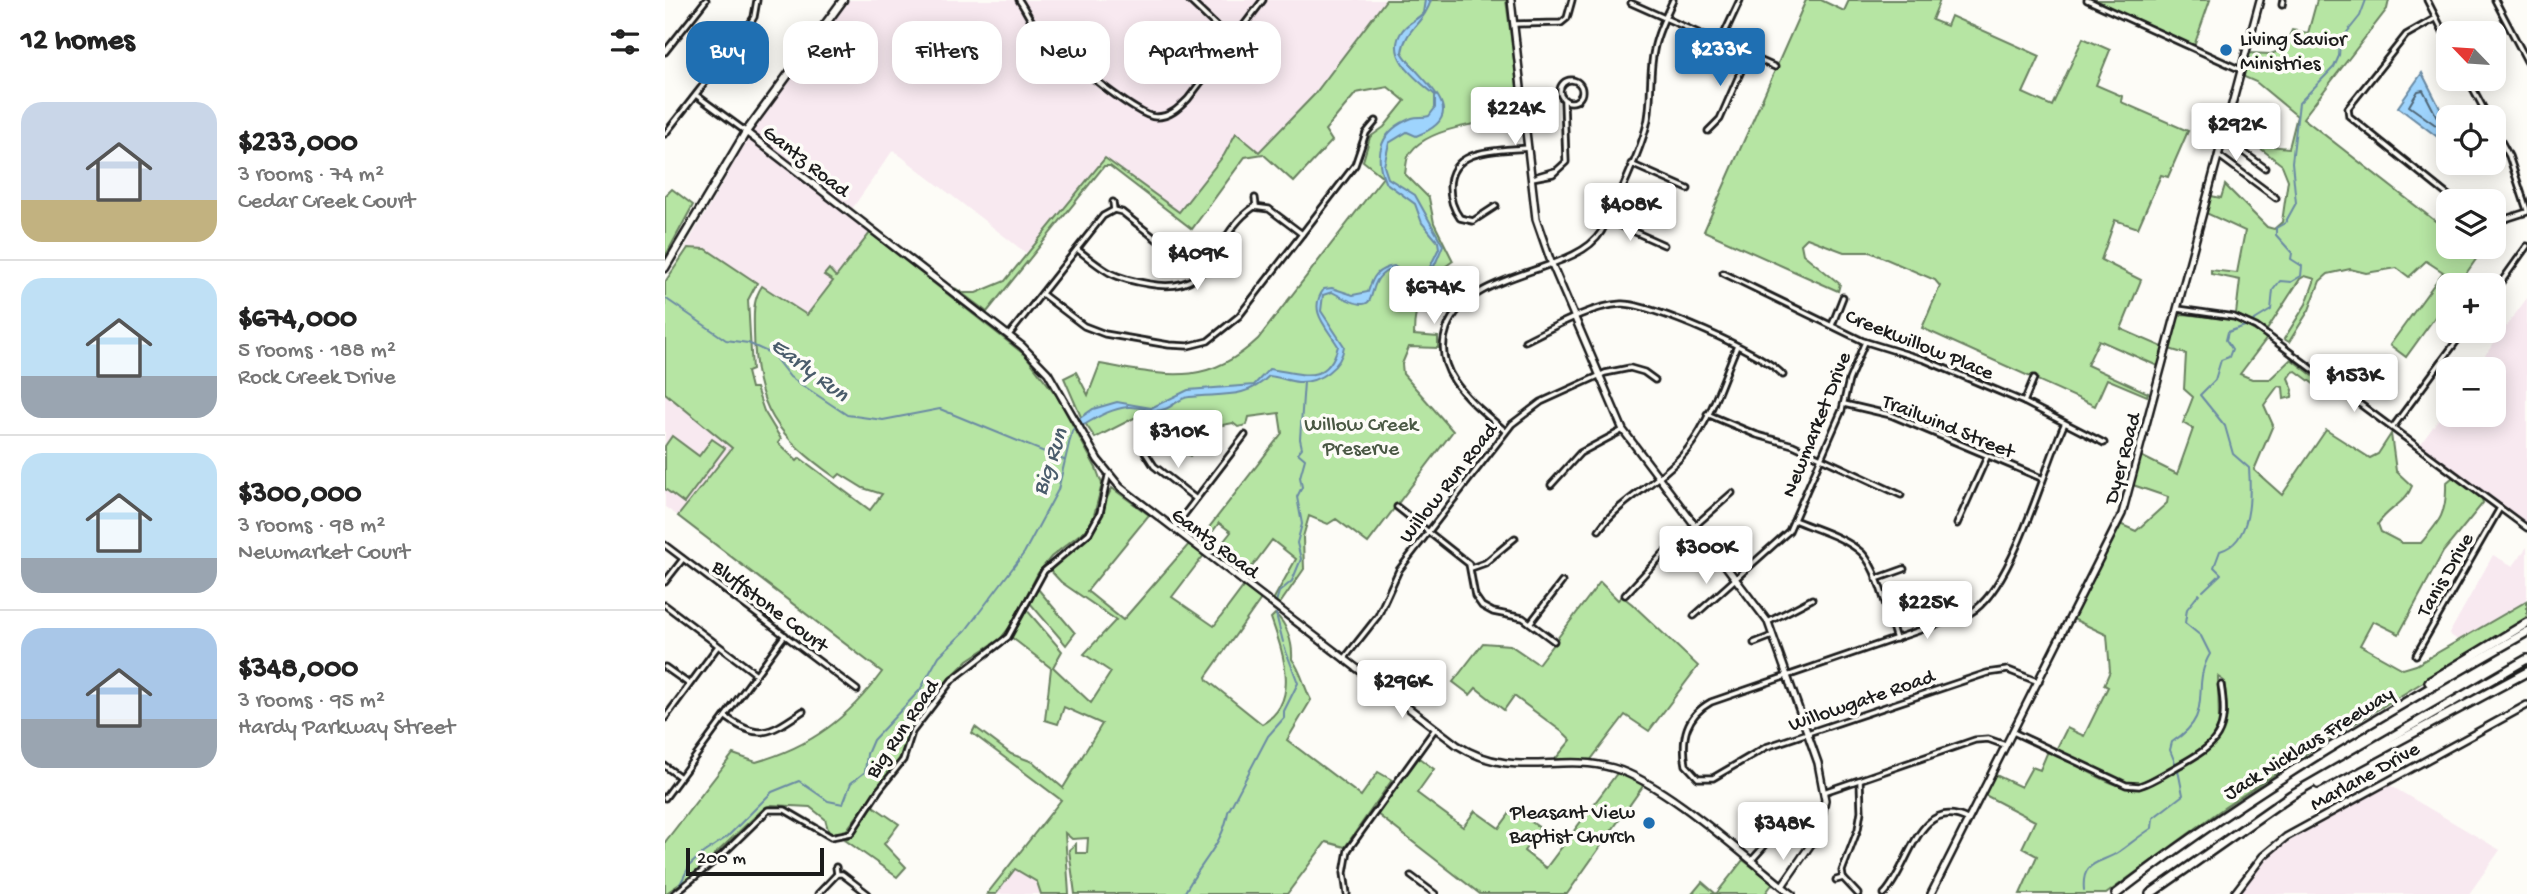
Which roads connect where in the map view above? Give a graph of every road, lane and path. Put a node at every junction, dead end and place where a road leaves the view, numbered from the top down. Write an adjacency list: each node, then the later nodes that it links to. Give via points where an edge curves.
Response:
1 (706, 0): 23 (street)
2 (757, 0): 29 (street, via 750,24)
3 (1019, 0): 28 (street, via 1033,24 1142,115 1166,115)
4 (1189, 0): 18 (street)
5 (1263, 0): 19 (street)
6 (1511, 0): 21 (main road)
7 (1572, 0): 21 (street, via 1561,23)
8 (1673, 0): 16 (street)
9 (1739, 0): 22 (street)
10 (2087, 0): 27 (street)
11 (2260, 0): 27 (main road, Dyer Road)
12 (2427, 0): 17 (street)
13 (2495, 0): 25 (street)
14 (840, 1): 33 (main road)
15 (1631, 3): 16 (street)
16 (1665, 18): 22 (street); 39 (street, via 1653,51 1648,118)
17 (2436, 18): 20 (street); 43 (street, via 2406,35 2349,108 2349,116)
18 (1211, 21)
19 (1247, 21)
20 (2438, 21)
21 (1515, 24): 36 (main road)
22 (1720, 43): 24 (street)
23 (665, 52)
24 (1748, 55): 26 (street); 32 (street, via 1720,119)
25 (2527, 61)
26 (1775, 67)
27 (2241, 70): 35 (main road, Dyer Road)
28 (1199, 84)
29 (696, 94): 33 (street, Gantz Road); 34 (street)
30 (1564, 101): 30 (street, via 1559,86 1576,79 1581,96); 41 (street, via 1568,156 1553,174)
31 (1376, 121): 53 (street, via 1366,133 1355,165)
32 (1708, 131)
33 (746, 132): 60 (main road); 69 (main road, Gantz Road)
34 (665, 134)
35 (2223, 136): 38 (main road, Dyer Road); 40 (street)
36 (1528, 148): 41 (main road); 48 (street, via 1471,155 1455,168 1450,194 1459,218 1472,221)
37 (2506, 150): 50 (street)
38 (2218, 155): 45 (street); 66 (main road, Dyer Road)
39 (1631, 164): 42 (street); 51 (street)
40 (2265, 167)
41 (1534, 177): 59 (main road, via 1536,219)
42 (1688, 189)
43 (2440, 189)
44 (1255, 198): 47 (street)
45 (2276, 198)
46 (1113, 202): 49 (street)
47 (1256, 206): 53 (street, via 1269,209); 62 (street)
48 (1496, 206)
49 (1114, 210): 56 (street, via 1103,216); 62 (street)
50 (2527, 211): 52 (street)
51 (1606, 219): 54 (street); 59 (street, via 1593,242)
52 (2506, 219)
53 (1302, 234): 64 (street, via 1224,330 1208,341 1188,346 1094,331)
54 (1664, 245)
55 (2527, 247): 57 (street)
56 (1077, 249): 62 (street, via 1118,279 1173,288); 64 (street)
57 (2522, 254): 58 (street); 63 (street)
58 (2527, 258)
59 (1551, 262): 67 (main road); 84 (street, via 1472,297 1455,312 1445,332 1444,354 1450,375)
60 (665, 268)
61 (1723, 273): 68 (street, Creekwillow Place)
62 (1199, 274)
63 (2506, 276)
64 (1042, 294): 69 (street)
65 (1843, 297): 68 (street)
66 (2178, 309): 82 (street, via 2249,323); 136 (main road, Dyer Road, via 2122,514)
67 (1576, 319): 70 (street); 73 (street, via 1613,305 1635,304); 75 (main road)
68 (1832, 325): 71 (street, Creekwillow Place)
69 (1009, 335): 90 (main road, Gantz Road, via 1048,373)
70 (1525, 341)
71 (1865, 342): 78 (street, Creekwillow Place, via 1925,360); 79 (street, Newmarket Drive, via 1849,380)
72 (2455, 343): 82 (street)
73 (1737, 346): 74 (street, via 1765,359); 80 (street)
74 (1783, 375)
75 (1600, 376): 77 (street, Willow Run Road, via 1630,368); 83 (main road); 84 (street, Willow Run Road, via 1541,402)
76 (2034, 378): 78 (street)
77 (1655, 380)
78 (2024, 402): 81 (street, Creekwillow Place)
79 (1845, 404): 88 (street, Newmarket Drive); 89 (street, Trailwind Street, via 1891,415)
80 (1707, 414): 88 (street); 91 (street, via 1689,447)
81 (2064, 425): 86 (street, Creekwillow Place); 92 (street)
82 (2393, 428): 98 (street)
83 (1623, 430): 91 (main road); 93 (street, via 1580,453)
84 (1505, 431): 105 (street, Willow Run Road)
85 (1245, 435): 96 (street)
86 (2104, 443)
87 (1146, 452): 96 (street, via 1154,466)
88 (1821, 457): 95 (street); 99 (street, Newmarket Drive)
89 (1987, 457): 92 (street, Trailwind Street); 100 (street)
90 (1108, 476): 103 (main road, Gantz Road); 164 (street, Big Run Road, via 1100,513 1089,533 1044,571 1008,637 952,680 912,732 903,760 851,833 831,837 785,810 768,810)
91 (1658, 477): 101 (main road); 104 (street, via 1610,515)
92 (2041, 478): 125 (street, via 2031,511 1990,599 1971,613)
93 (1551, 485)
94 (1732, 493): 101 (street)
95 (1901, 495)
96 (1196, 499): 103 (street)
97 (1397, 507): 105 (street)
98 (2500, 508): 102 (street); 129 (street, Tanis Drive)
99 (1794, 520): 111 (street, Newmarket Drive, via 1782,540); 112 (street, via 1856,548)
100 (1957, 524)
101 (1697, 527): 111 (main road); 115 (street)
102 (2527, 528)
103 (1173, 529): 130 (main road, Gantz Road)
104 (1599, 530)
105 (1429, 531): 109 (street); 130 (street, Willow Run Road, via 1399,570 1378,616)
106 (1515, 538): 109 (street, via 1485,563)
107 (665, 545): 108 (street, Bluffstone Court)
108 (683, 559): 113 (street); 123 (street, Bluffstone Court)
109 (1471, 568): 119 (street, via 1475,596 1482,606)
110 (1904, 569): 112 (street)
111 (1736, 577): 118 (street, Newmarket Drive); 120 (main road)
112 (1875, 579): 125 (street)
113 (665, 582)
114 (1562, 582): 119 (street)
115 (1625, 595)
116 (1812, 598): 120 (street)
117 (665, 605): 128 (street)
118 (1694, 616)
119 (1530, 622): 126 (street)
120 (1768, 622): 124 (main road)
121 (2527, 624): 141 (highway)
122 (2527, 632): 141 (highway, Jack Nicklaus Freeway)
123 (785, 635): 134 (street); 139 (street, Bluffstone Court)
124 (1774, 635): 127 (street); 135 (main road)
125 (1895, 639): 135 (street)
126 (1554, 641)
127 (1754, 643)
128 (718, 646): 134 (street); 137 (street)
129 (2416, 655)
130 (1344, 659): 145 (main road, Gantz Road)
131 (2527, 659): 153 (highway, Jack Nicklaus Freeway)
132 (665, 667): 137 (street)
133 (2527, 672): 153 (highway, via 2329,779)
134 (756, 674): 143 (street)
135 (1788, 676): 147 (main road); 147 (street, Willowgate Road, via 1711,702 1692,717 1685,731 1688,769 1698,778 1713,778 1752,754)
136 (2039, 682): 146 (main road, Dyer Road); 147 (street, Willowgate Road, via 2017,672 1997,670)
137 (689, 685): 144 (street)
138 (2221, 685): 146 (street, via 2225,707 2219,736 2210,748 2144,785 2129,786)
139 (857, 690)
140 (2527, 705): 175 (main road, Marlane Drive, via 2286,837 2263,856)
141 (2396, 706): 173 (highway, Jack Nicklaus Freeway, via 2227,813)
142 (803, 711): 143 (street, via 761,734)
143 (726, 717): 150 (street)
144 (665, 718)
145 (1435, 728): 157 (main road, Gantz Road, via 1490,761 1525,766 1592,764 1632,774 1665,794); 167 (street, via 1352,843 1344,864)
146 (2013, 732): 148 (main road, Dyer Road)
147 (1808, 734): 152 (main road)
148 (2007, 746): 151 (street, via 1975,740); 156 (main road, Dyer Road)
149 (665, 765): 150 (street)
150 (680, 777): 154 (street)
151 (1860, 780): 152 (street); 161 (street, via 1861,811)
152 (1824, 792): 163 (main road, via 1823,817 1814,842)
153 (2291, 794): 174 (highway, Jack Nicklaus Freeway)
154 (665, 798)
155 (1781, 813): 157 (street, via 1775,831)
156 (1969, 820): 171 (street, via 1947,814 1926,824); 172 (main road, Dyer Road)
157 (1751, 862): 163 (main road, Gantz Road)
158 (836, 867): 159 (street)
159 (837, 874): 165 (street); 166 (street)
160 (1411, 876): 168 (street)
161 (1843, 877): 162 (street); 170 (street)
162 (1836, 880)
163 (1781, 886): 169 (main road, Gantz Road)
164 (674, 894)
165 (818, 894)
166 (868, 894)
167 (1347, 894)
168 (1435, 894)
169 (1791, 894)
170 (1857, 894)
171 (1884, 894)
172 (1931, 894)
173 (2116, 894)
174 (2150, 894)
175 (2235, 894)

